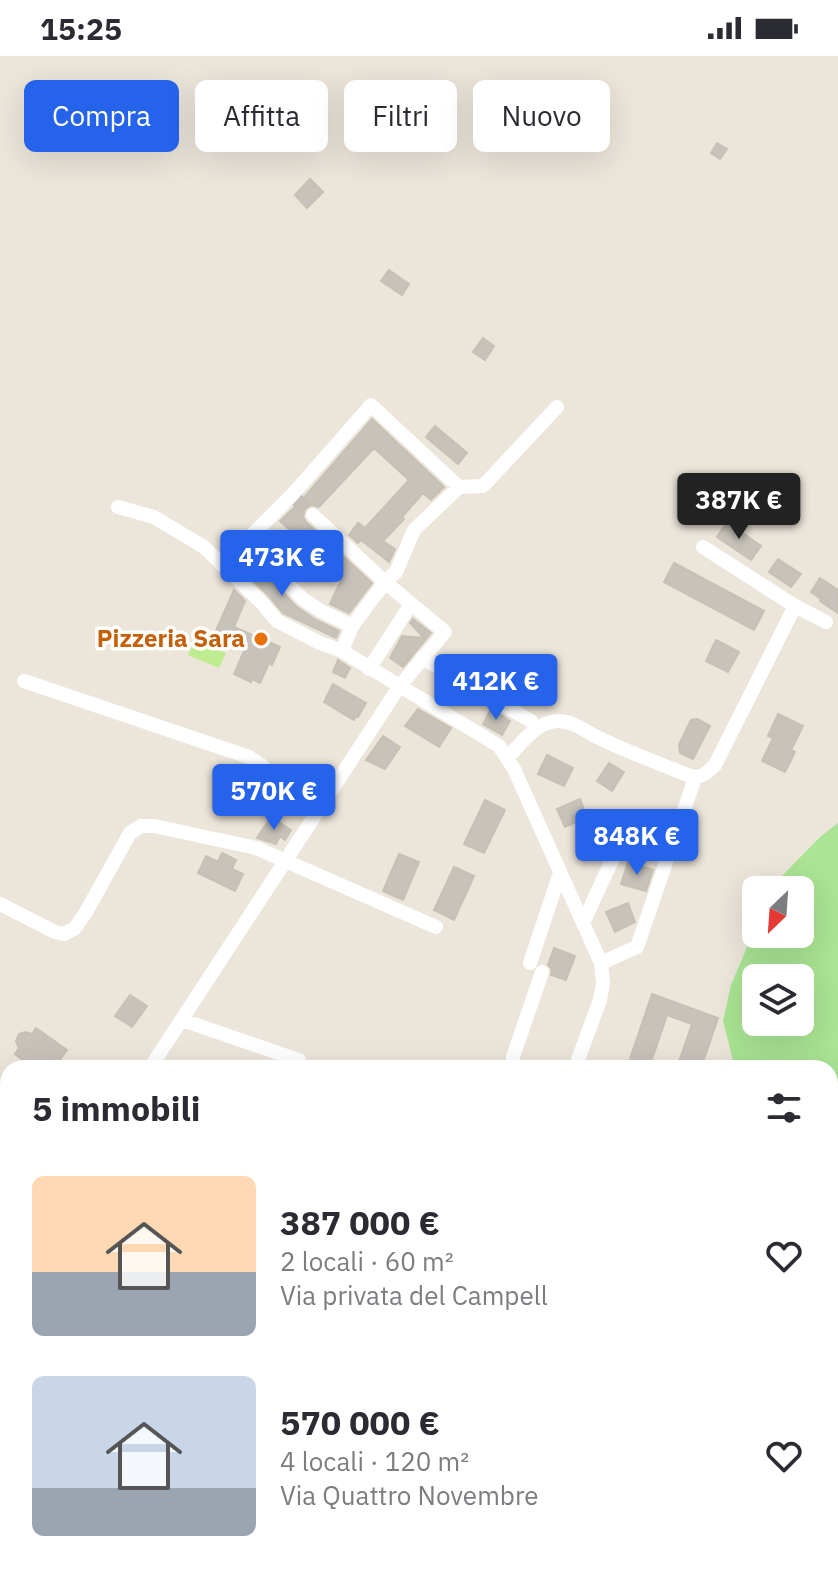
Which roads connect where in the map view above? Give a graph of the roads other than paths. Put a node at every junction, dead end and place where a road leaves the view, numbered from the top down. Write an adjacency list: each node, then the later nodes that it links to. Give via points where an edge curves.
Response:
1 (557, 407): 2 (street, via 483,486)
2 (459, 487): 5 (street, via 371,405 294,497); 8 (street, via 414,530 396,572)
3 (118, 507): 7 (street, via 154,517 204,547)
4 (313, 515): 8 (street)
5 (246, 542): 7 (street); 12 (street, via 303,599)
6 (703, 547): 10 (street)
7 (222, 565): 13 (street, via 277,621)
8 (385, 582): 9 (street); 12 (street)
9 (411, 604): 14 (street, via 445,632); 15 (street)
10 (795, 606): 11 (street); 20 (street, via 715,765)
11 (826, 622)
12 (352, 626): 13 (street)
13 (342, 651): 15 (street)
14 (422, 658): 17 (street); 18 (street)
15 (369, 669): 17 (street)
16 (24, 681): 21 (street, via 249,757)
17 (399, 687): 19 (street, via 487,737); 21 (street)
18 (531, 721)
19 (508, 757): 20 (street, via 530,734 558,721); 24 (street)
20 (695, 778): 28 (street, via 637,947)
21 (318, 812): 23 (street)
22 (613, 817): 26 (street, via 620,843)
23 (285, 862): 25 (street, via 256,848 141,826 130,833 75,928 55,932); 27 (street); 29 (street)
24 (560, 873): 26 (street); 32 (street)
25 (0, 904)
26 (583, 923): 28 (street)
27 (436, 927)
28 (601, 963): 33 (street, via 600,1000)
29 (182, 1020): 30 (street); 31 (street)
30 (155, 1060)
31 (299, 1060)
32 (513, 1060)
33 (578, 1060)

